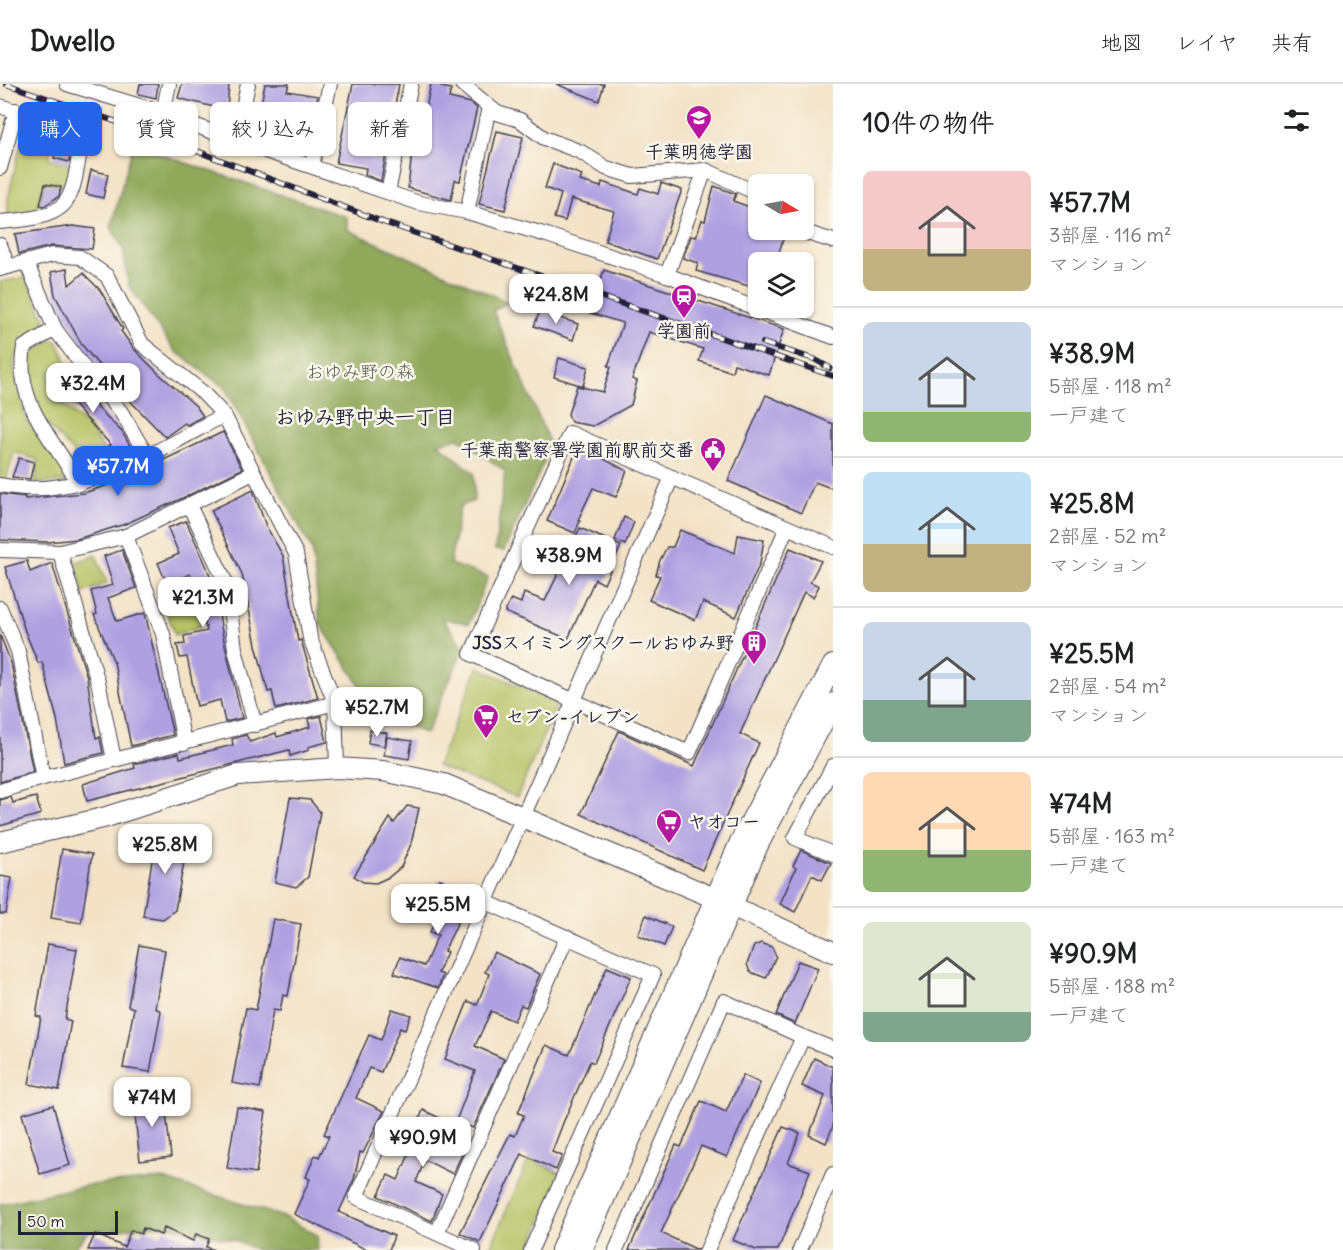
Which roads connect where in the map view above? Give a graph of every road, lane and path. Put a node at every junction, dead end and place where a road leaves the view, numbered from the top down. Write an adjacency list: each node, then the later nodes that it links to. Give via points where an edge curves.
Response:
1 (67, 84): 7 (street)
2 (169, 84): 9 (street)
3 (248, 84): 10 (street)
4 (330, 84): 15 (street)
5 (411, 84): 19 (street)
6 (462, 84): 12 (street)
7 (85, 87): 8 (street)
8 (132, 102)
9 (165, 102)
10 (244, 102)
11 (0, 106): 13 (street)
12 (489, 107): 17 (street, via 606,168 632,176); 20 (street)
13 (16, 110): 16 (street); 21 (street, via 83,134 71,196 60,210 35,220)
14 (284, 156): 15 (street)
15 (312, 165): 19 (street)
16 (0, 168)
17 (705, 170): 18 (street); 27 (street)
18 (748, 189)
19 (388, 192): 20 (street, via 419,203)
20 (467, 212): 27 (street)
21 (0, 222)
22 (814, 235): 23 (street)
23 (833, 241)
24 (0, 245): 26 (street)
25 (26, 262): 26 (street); 28 (street); 30 (street, via 52,255 80,257 107,276 142,344 202,392)
26 (4, 268)
27 (667, 275): 29 (street)
28 (55, 329): 31 (street, via 121,412); 34 (street, via 24,347 20,366 32,410)
29 (833, 337)
30 (224, 416): 31 (street); 32 (street)
31 (147, 456): 34 (street)
32 (254, 473): 36 (street); 45 (street, via 296,554 310,638)
33 (672, 477): 37 (street); 44 (street); 44 (street, via 570,433 471,654)
34 (79, 484): 35 (street, via 24,490)
35 (0, 485)
36 (189, 505): 38 (street); 47 (street, via 227,585 236,649)
37 (787, 527): 39 (street); 44 (street, via 689,753)
38 (126, 536): 41 (street); 48 (street, via 163,634)
39 (833, 547)
40 (0, 550): 41 (street)
41 (60, 552): 49 (street, via 90,651)
42 (0, 608): 52 (street, via 18,651)
43 (833, 665): 57 (street, via 766,789)
44 (574, 701): 54 (street)
45 (335, 703): 47 (street); 51 (street)
46 (833, 703): 59 (street, via 788,784)
47 (255, 725): 48 (street)
48 (184, 743): 49 (street)
49 (114, 760): 52 (street)
50 (833, 766): 56 (street, via 795,838)
51 (337, 768): 54 (street, via 383,771 444,784); 55 (street, via 238,775 102,818)
52 (43, 778): 53 (street)
53 (0, 791)
54 (523, 818): 57 (street); 58 (street)
55 (0, 842)
56 (833, 854)
57 (714, 899): 59 (street); 68 (street)
58 (486, 902): 60 (street); 65 (street, via 356,1197)
59 (732, 907): 61 (street); 69 (street)
60 (567, 937): 65 (street); 67 (street, via 653,975)
61 (833, 952)
62 (803, 1037): 63 (street); 70 (street, via 724,1001); 71 (street)
63 (833, 1049)
64 (833, 1173): 72 (street)
65 (437, 1233): 66 (street)
66 (474, 1250)
67 (531, 1250)
68 (561, 1250)
69 (582, 1250)
70 (616, 1250)
71 (707, 1250)
72 (800, 1250)

